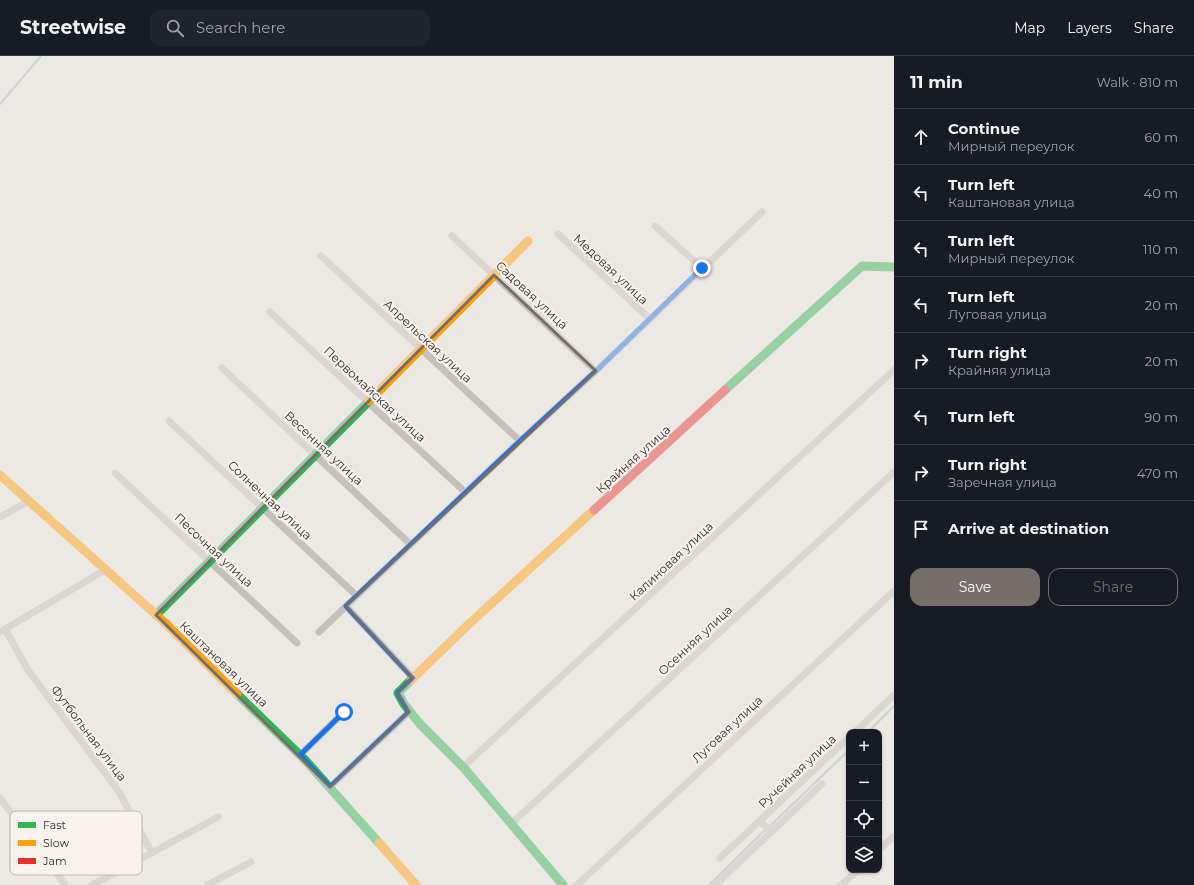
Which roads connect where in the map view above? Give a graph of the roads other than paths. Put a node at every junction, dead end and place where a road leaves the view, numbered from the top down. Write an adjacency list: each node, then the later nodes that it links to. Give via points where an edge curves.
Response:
1 (762, 212): 7 (street)
2 (655, 226): 7 (street)
3 (558, 234): 11 (street, Медовая улица)
4 (452, 236): 9 (street, Садовая улица)
5 (528, 241): 9 (street)
6 (321, 256): 17 (street, Апрельская улица)
7 (702, 268): 11 (street)
8 (894, 268): 36 (street, Крайняя улица, via 862,266)
9 (494, 275): 14 (street, Садовая улица); 15 (street)
10 (270, 312): 15 (street, Первомайская улица)
11 (650, 319): 14 (street)
12 (222, 368): 18 (street, Весенняя улица)
13 (894, 370): 43 (street, Калиновая улица)
14 (596, 371): 17 (street)
15 (368, 402): 18 (street); 22 (street, Первомайская улица)
16 (169, 421): 24 (street, Солнечная улица)
17 (520, 441): 22 (street)
18 (315, 455): 24 (street); 26 (street, Весенняя улица)
19 (115, 472): 27 (street, Песочная улица)
20 (894, 472): 51 (street, Осенняя улица)
21 (0, 475): 23 (street, Каштановая улица)
22 (465, 492): 26 (street)
23 (29, 501): 25 (street); 28 (street, Каштановая улица)
24 (262, 508): 27 (street); 30 (street, Солнечная улица)
25 (0, 517)
26 (410, 544): 30 (street)
27 (210, 561): 32 (street); 35 (street, Песочная улица)
28 (105, 570): 32 (street, Каштановая улица); 33 (street)
29 (894, 591): 68 (street, Луговая улица)
30 (357, 596): 31 (street)
31 (346, 606): 34 (street); 36 (street)
32 (156, 615): 42 (street, Каштановая улица)
33 (3, 631): 48 (street, Футбольная улица, via 28,670 119,792)
34 (319, 632)
35 (297, 643)
36 (413, 678): 39 (street, Крайняя улица, via 398,693)
37 (894, 695): 40 (street)
38 (344, 712): 42 (street)
39 (409, 712): 43 (street); 45 (street)
40 (857, 729)
41 (846, 740): 50 (street, Ручейная улица)
42 (300, 755): 45 (street, Каштановая улица)
43 (463, 767): 51 (street)
44 (822, 784): 52 (street)
45 (330, 787): 66 (street, Каштановая улица)
46 (0, 798): 47 (street)
47 (10, 811)
48 (129, 811)
49 (218, 817): 56 (street)
50 (760, 821): 52 (street, Ручейная улица); 58 (street, Ручейная улица)
51 (512, 823): 67 (street)
52 (771, 832): 69 (street)
53 (142, 835): 56 (street, Футбольная улица)
54 (894, 836): 55 (street)
55 (882, 847)
56 (152, 853): 57 (street)
57 (142, 858)
58 (720, 858)
59 (251, 862): 65 (street)
60 (855, 873): 70 (street)
61 (58, 875): 63 (street)
62 (111, 875): 64 (street)
63 (65, 885)
64 (92, 885)
65 (207, 885)
66 (416, 885)
67 (563, 885)
68 (577, 885)
69 (715, 885)
70 (841, 885)

